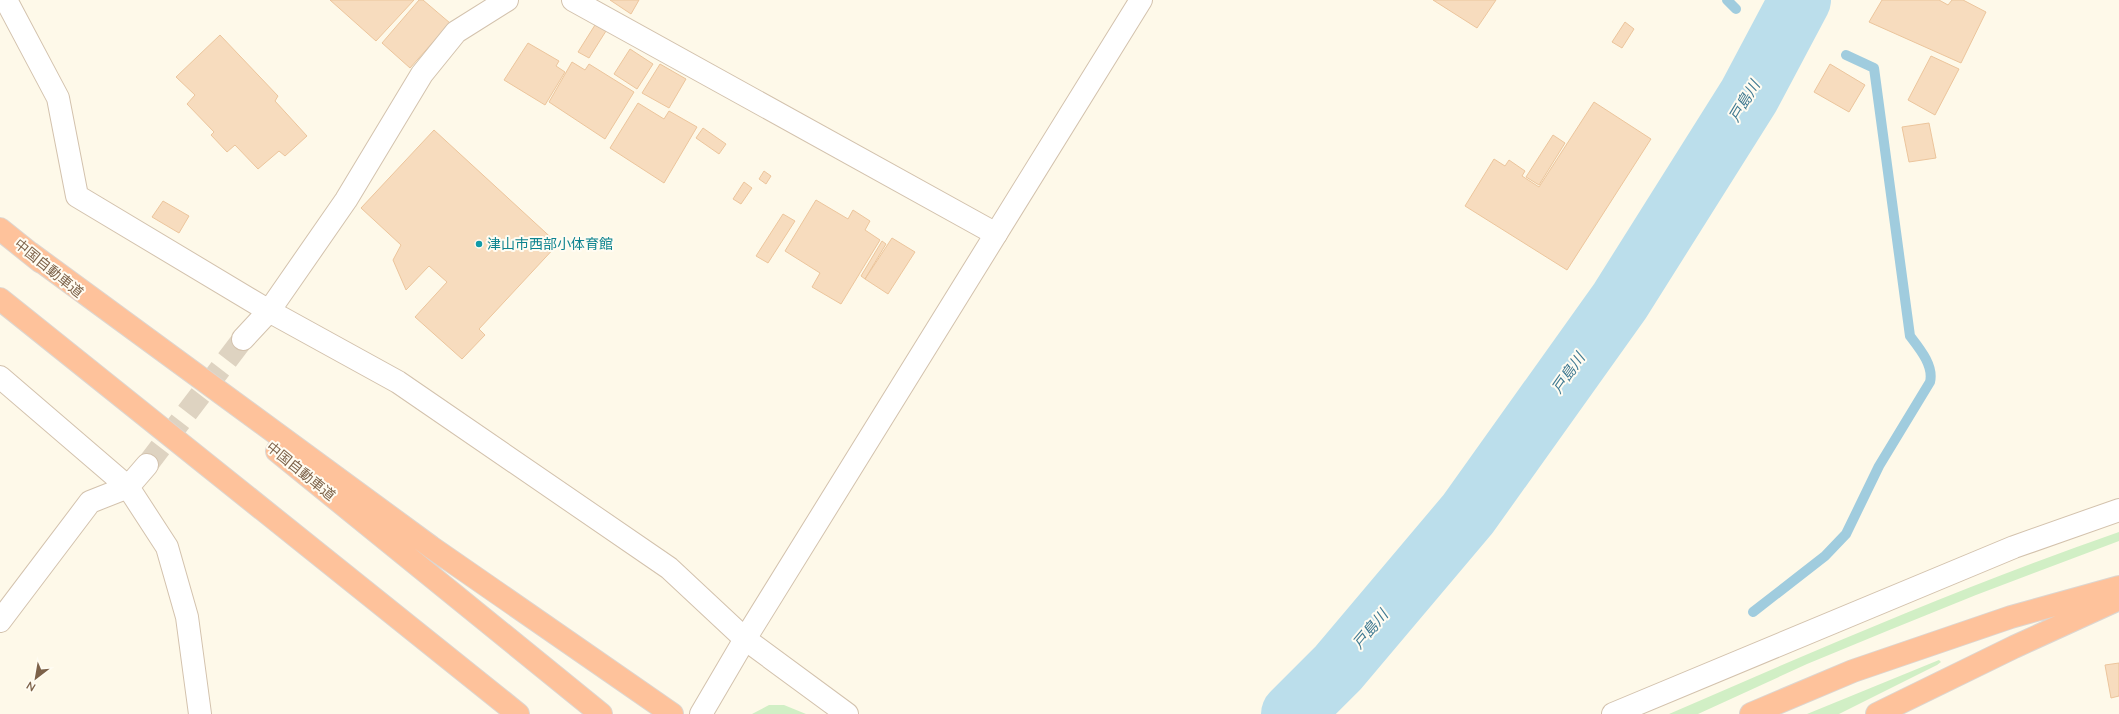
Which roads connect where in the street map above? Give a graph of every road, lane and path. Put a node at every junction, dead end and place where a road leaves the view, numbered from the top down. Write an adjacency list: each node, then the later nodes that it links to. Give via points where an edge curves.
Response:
1 (6, 0): 9 (street, via 58,98 77,196)
2 (507, 0): 9 (street, via 456,32 422,74 346,200)
3 (573, 0): 6 (street)
4 (1141, 0): 6 (street)
5 (0, 229): 7 (highway, 中国自動車道)
6 (996, 234): 18 (street)
7 (30, 253): 21 (highway, 中国自動車道); 22 (highway, via 431,546)
8 (0, 299): 20 (highway)
9 (269, 311): 10 (street); 18 (street, via 398,382 669,568)
10 (243, 339)
11 (0, 377): 13 (street)
12 (147, 465): 13 (street)
13 (128, 487): 17 (street, via 90,502); 19 (street, via 167,547 187,617)
14 (2119, 510): 25 (street, via 2007,550)
15 (2119, 587): 26 (highway, via 2011,617 1868,666)
16 (2119, 598): 27 (highway)
17 (0, 621)
18 (745, 640): 23 (street); 24 (street)
19 (200, 714)
20 (518, 714)
21 (601, 714)
22 (672, 714)
23 (701, 714)
24 (847, 714)
25 (1613, 714)
26 (1751, 714)
27 (1877, 714)

